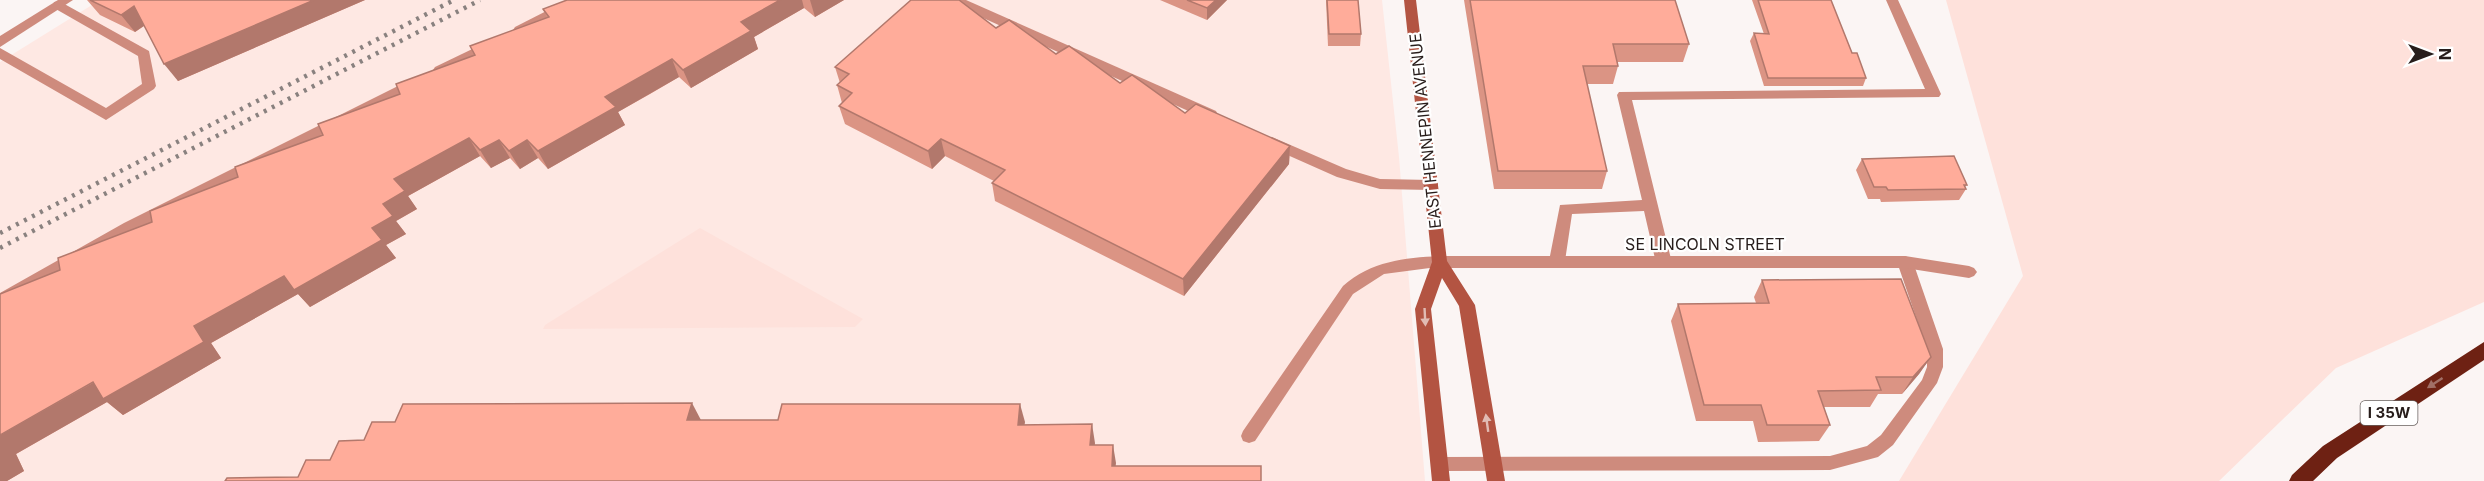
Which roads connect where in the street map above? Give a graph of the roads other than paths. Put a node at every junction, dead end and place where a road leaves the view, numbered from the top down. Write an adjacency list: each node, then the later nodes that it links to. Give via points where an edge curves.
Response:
1 (579, 0): 17 (street, via 129,227)
2 (955, 0): 8 (street)
3 (1410, 0): 10 (main road, EAST HENNEPIN AVENUE)
4 (1892, 0): 11 (street, via 1934,94 1624,95)
5 (63, 3): 6 (street); 7 (street, via 144,54 149,86 106,115)
6 (0, 42)
7 (0, 53)
8 (1224, 120)
9 (1256, 135): 10 (street, via 1342,173 1380,184)
10 (1431, 185): 13 (main road, EAST HENNEPIN AVENUE)
11 (1650, 205): 12 (street, via 1565,209); 15 (street)
12 (1557, 261): 13 (street, SE LINCOLN STREET); 15 (street, SE LINCOLN STREET)
13 (1440, 262): 19 (street, SE LINCOLN STREET, via 1376,269 1364,275 1348,290); 20 (main road, EAST HENNEPIN AVENUE, one-way to 20, via 1423,309); 21 (main road, EAST HENNEPIN AVENUE, one-way to 13, via 1467,305)
14 (1905, 262): 15 (street, SE LINCOLN STREET); 16 (street, SE LINCOLN STREET); 21 (street, via 1930,331 1935,367 1929,383 1887,441 1872,453 1830,463)
15 (1664, 263)
16 (1969, 272)
17 (0, 300)
18 (2484, 350): 22 (highway, I 35W, one-way to 22, via 2330,452)
19 (1249, 436)
20 (1440, 472): 21 (street)
21 (1495, 473)
22 (2299, 481)

